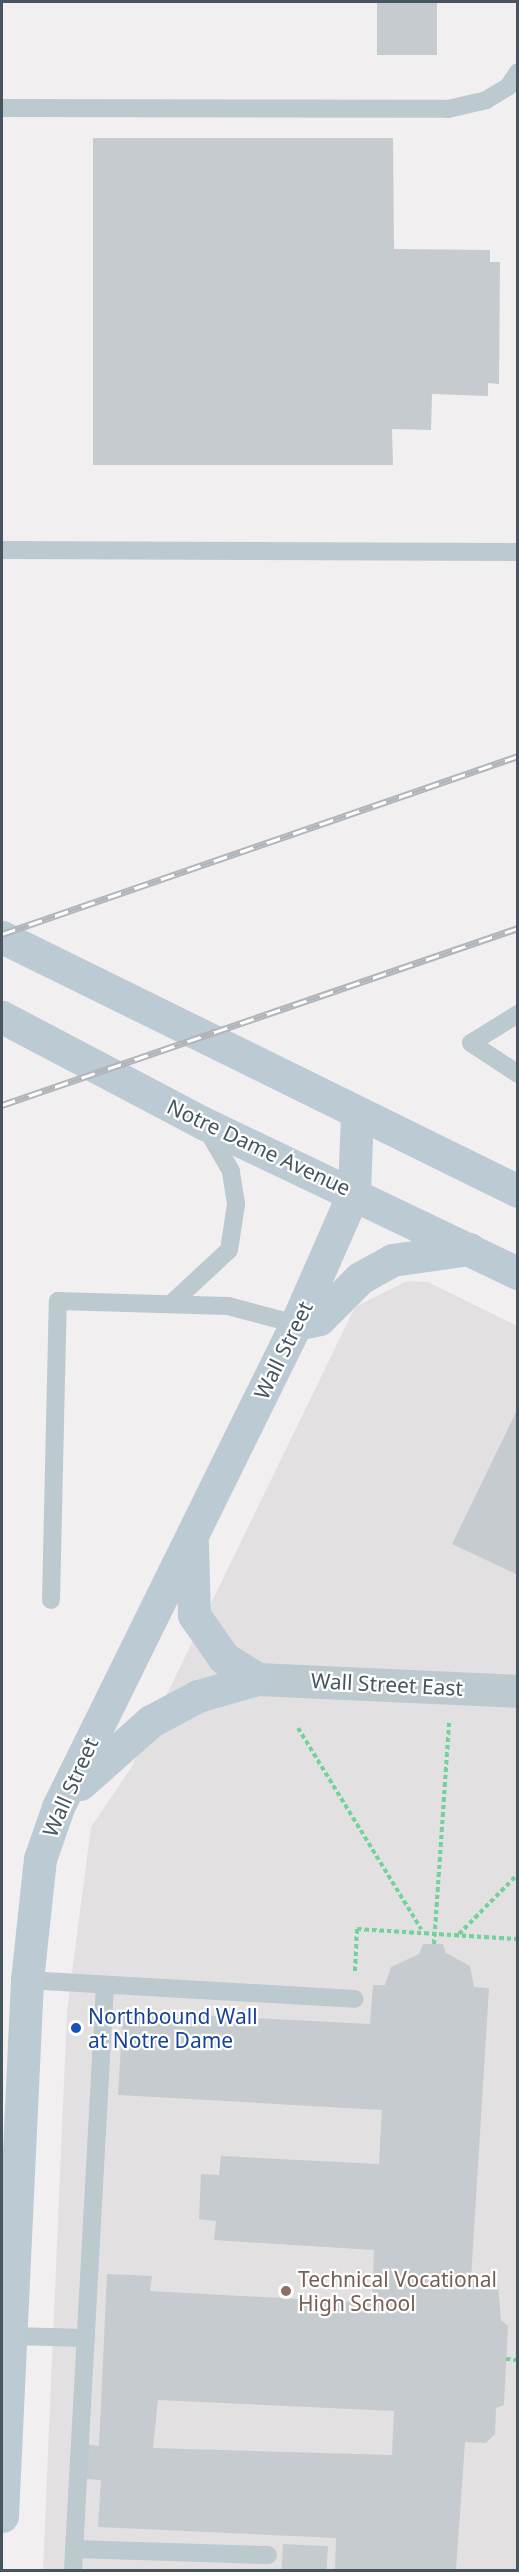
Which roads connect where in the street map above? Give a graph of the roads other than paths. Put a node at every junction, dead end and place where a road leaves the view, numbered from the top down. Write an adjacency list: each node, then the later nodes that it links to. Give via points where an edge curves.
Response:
1 (518, 72): 2 (lane, via 508,87 486,100 448,109)
2 (2, 108)
3 (2, 550): 4 (lane)
4 (518, 552)
5 (2, 937): 9 (main road)
6 (518, 1014): 8 (lane, via 471,1043)
7 (2, 1017): 10 (main road, Notre Dame Avenue)
8 (518, 1074)
9 (357, 1115): 11 (main road); 12 (main road, Wall Street)
10 (203, 1124): 12 (main road, Notre Dame Avenue); 15 (lane, via 231,1170 236,1204 230,1250)
11 (518, 1191)
12 (354, 1192): 13 (main road, Notre Dame Avenue); 16 (main road, Wall Street)
13 (469, 1249): 14 (main road, Notre Dame Avenue); 16 (main road, via 392,1260 360,1278 319,1319)
14 (518, 1273)
15 (173, 1302): 16 (lane, via 228,1306); 18 (lane, via 58,1301)
16 (296, 1324): 17 (main road, Wall Street)
17 (192, 1535): 19 (main road, via 194,1616 224,1658); 21 (main road, Wall Street)
18 (51, 1600)
19 (257, 1678): 20 (street, Wall Street East); 21 (main road, via 189,1700 151,1721 113,1749)
20 (518, 1691)
21 (58, 1807): 22 (main road, Wall Street, via 34,1891)
22 (27, 1980): 23 (lane); 25 (main road, Wall Street)
23 (105, 1985): 24 (lane); 27 (lane)
24 (354, 1999)
25 (7, 2282): 26 (main road, Wall Street)
26 (10, 2336): 27 (lane); 28 (main road, Wall Street)
27 (86, 2338): 29 (lane)
28 (2, 2516)
29 (74, 2549): 30 (lane); 31 (lane)
30 (268, 2555)
31 (73, 2571)

